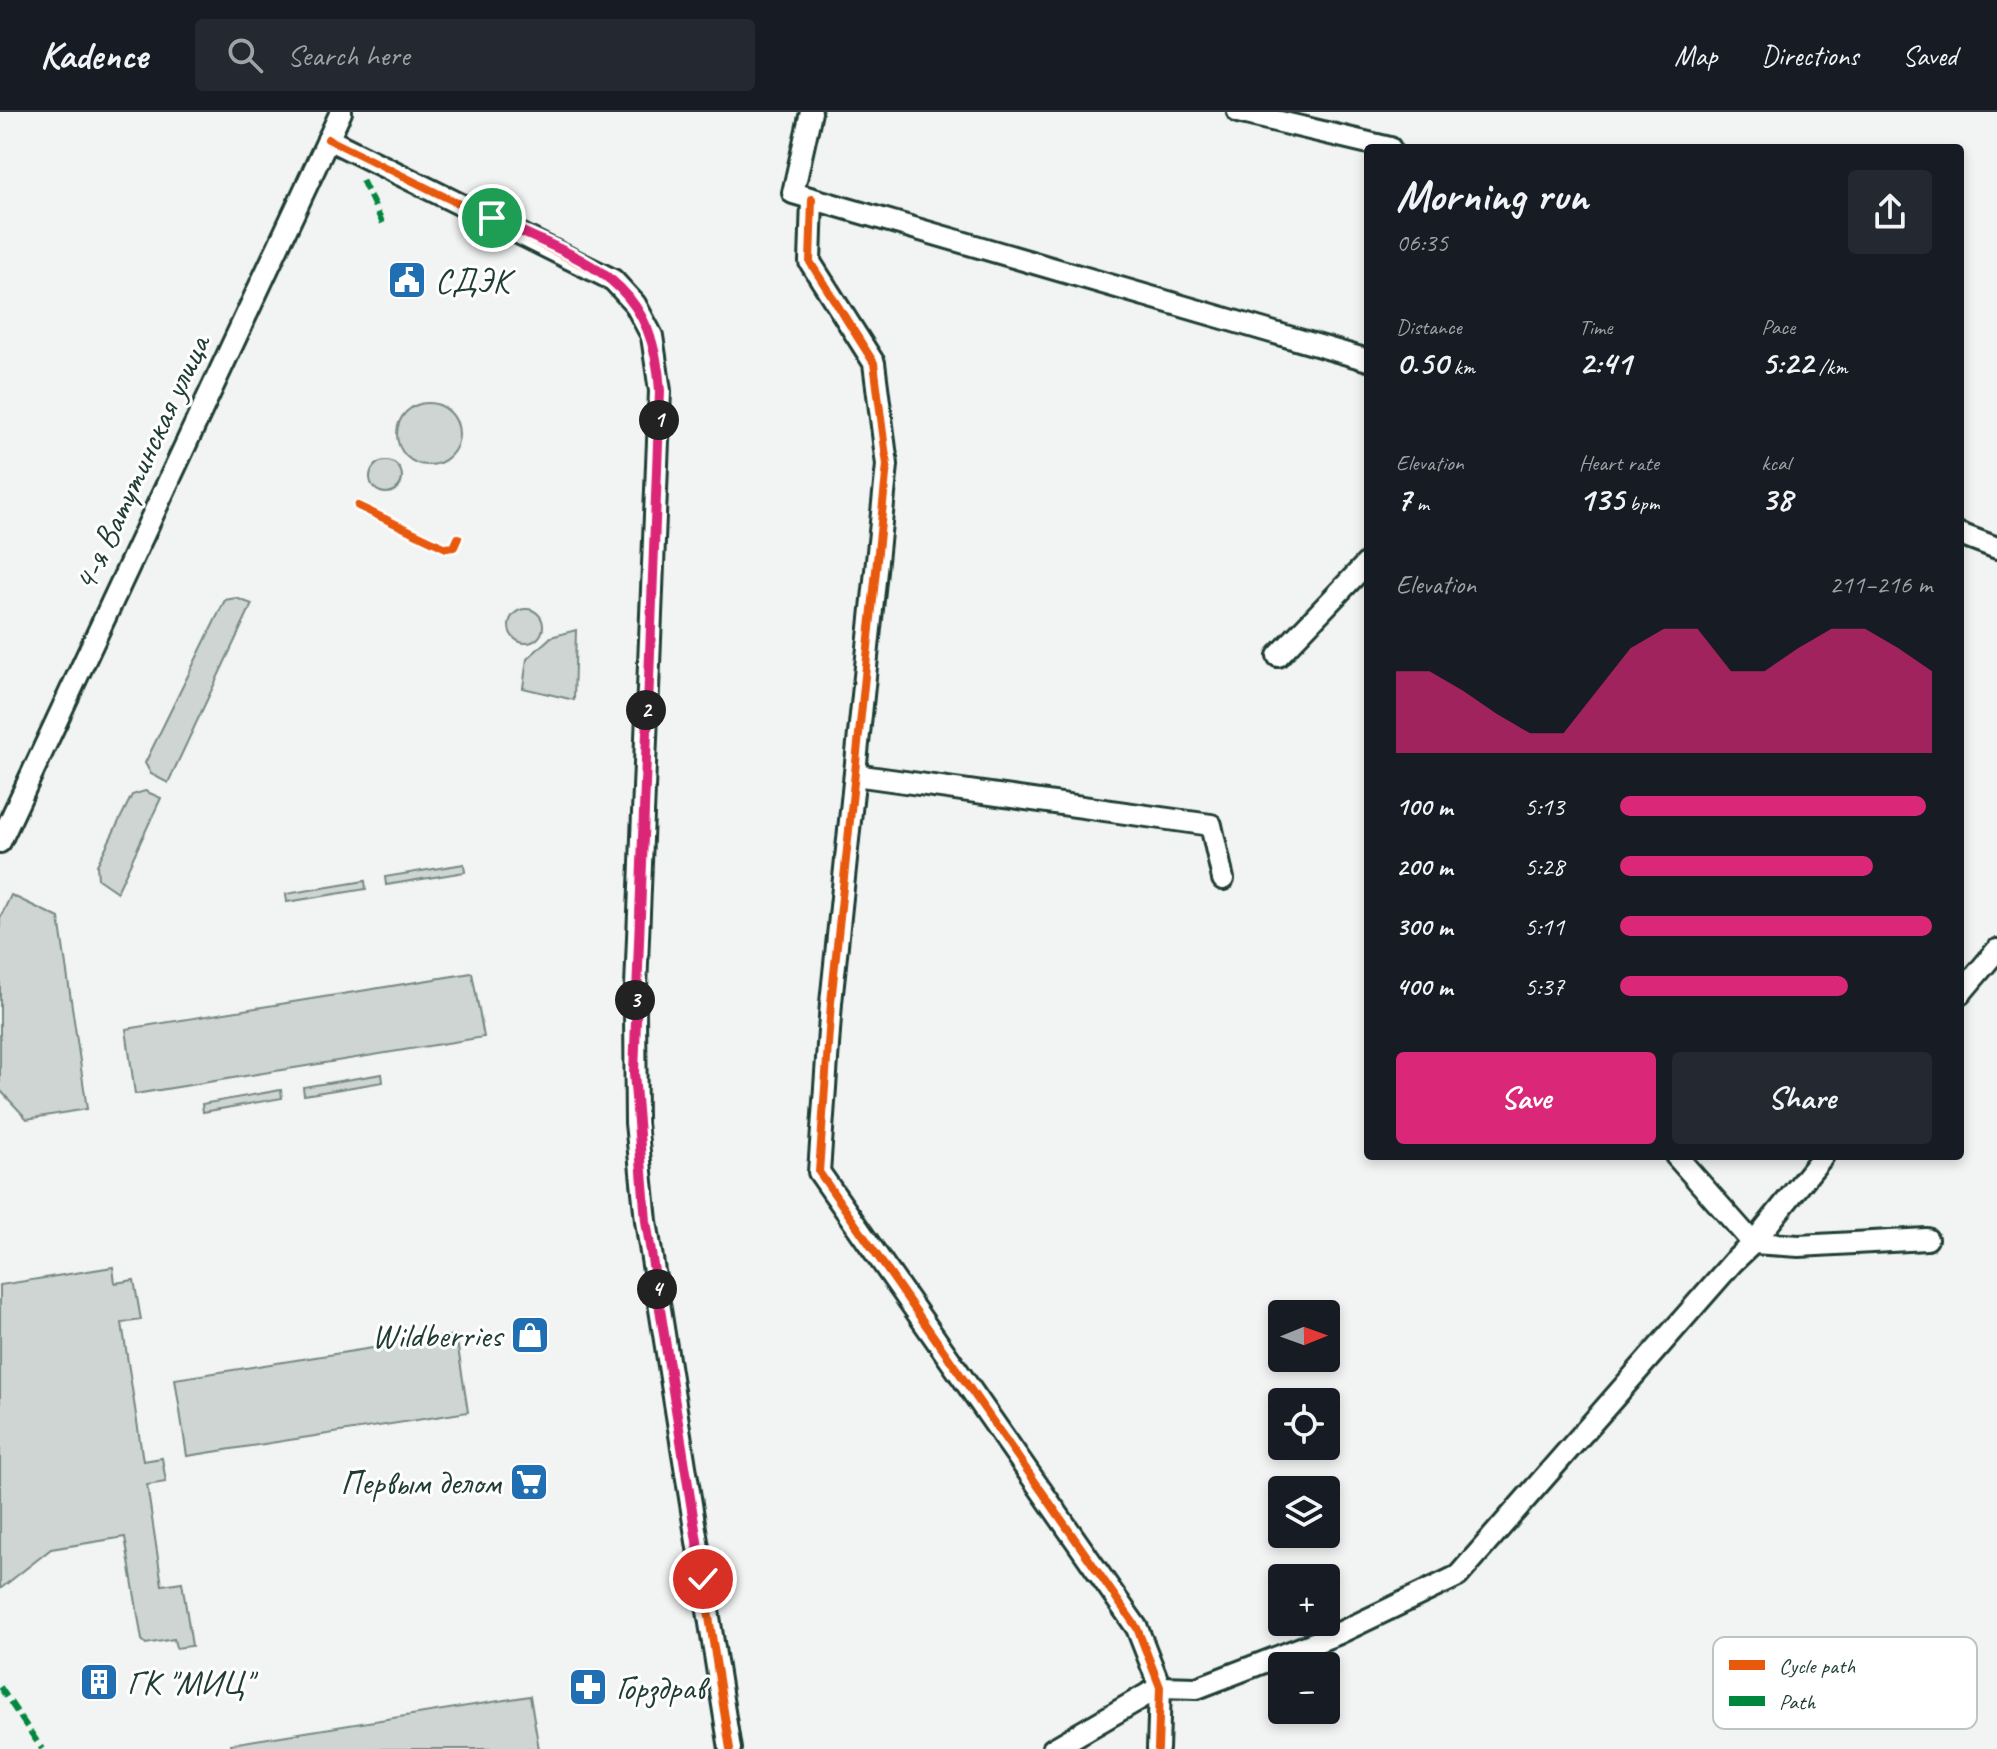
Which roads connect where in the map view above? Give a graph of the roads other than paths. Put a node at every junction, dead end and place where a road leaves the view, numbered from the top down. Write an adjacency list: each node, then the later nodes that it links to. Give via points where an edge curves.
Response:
1 (341, 112): 4 (street, 4-я Ватутинская улица)
2 (811, 112): 6 (street, via 793,193)
3 (1238, 112): 5 (street)
4 (328, 139): 13 (street, 4-я Ватутинская улица); 22 (street, via 598,270 635,304 652,336 660,391 635,1012 636,1123 646,1221)
5 (1373, 144)
6 (812, 199): 7 (street); 12 (street, via 810,262 874,363 887,465)
7 (1364, 359)
8 (1964, 536): 9 (street)
9 (1997, 548)
10 (1364, 566): 11 (street)
11 (1278, 656)
12 (855, 775): 14 (street, via 1211,825); 21 (street, via 819,1172 1137,1628)
13 (0, 842)
14 (1223, 879)
15 (1997, 950): 16 (street)
16 (1964, 989)
17 (1680, 1160): 20 (street)
18 (1820, 1160): 20 (street)
19 (1927, 1239): 20 (street, via 1799,1246)
20 (1753, 1243): 21 (street, via 1458,1576 1337,1634 1197,1688)
21 (1160, 1687): 23 (street); 24 (street)
22 (730, 1749)
23 (1053, 1749)
24 (1158, 1749)

